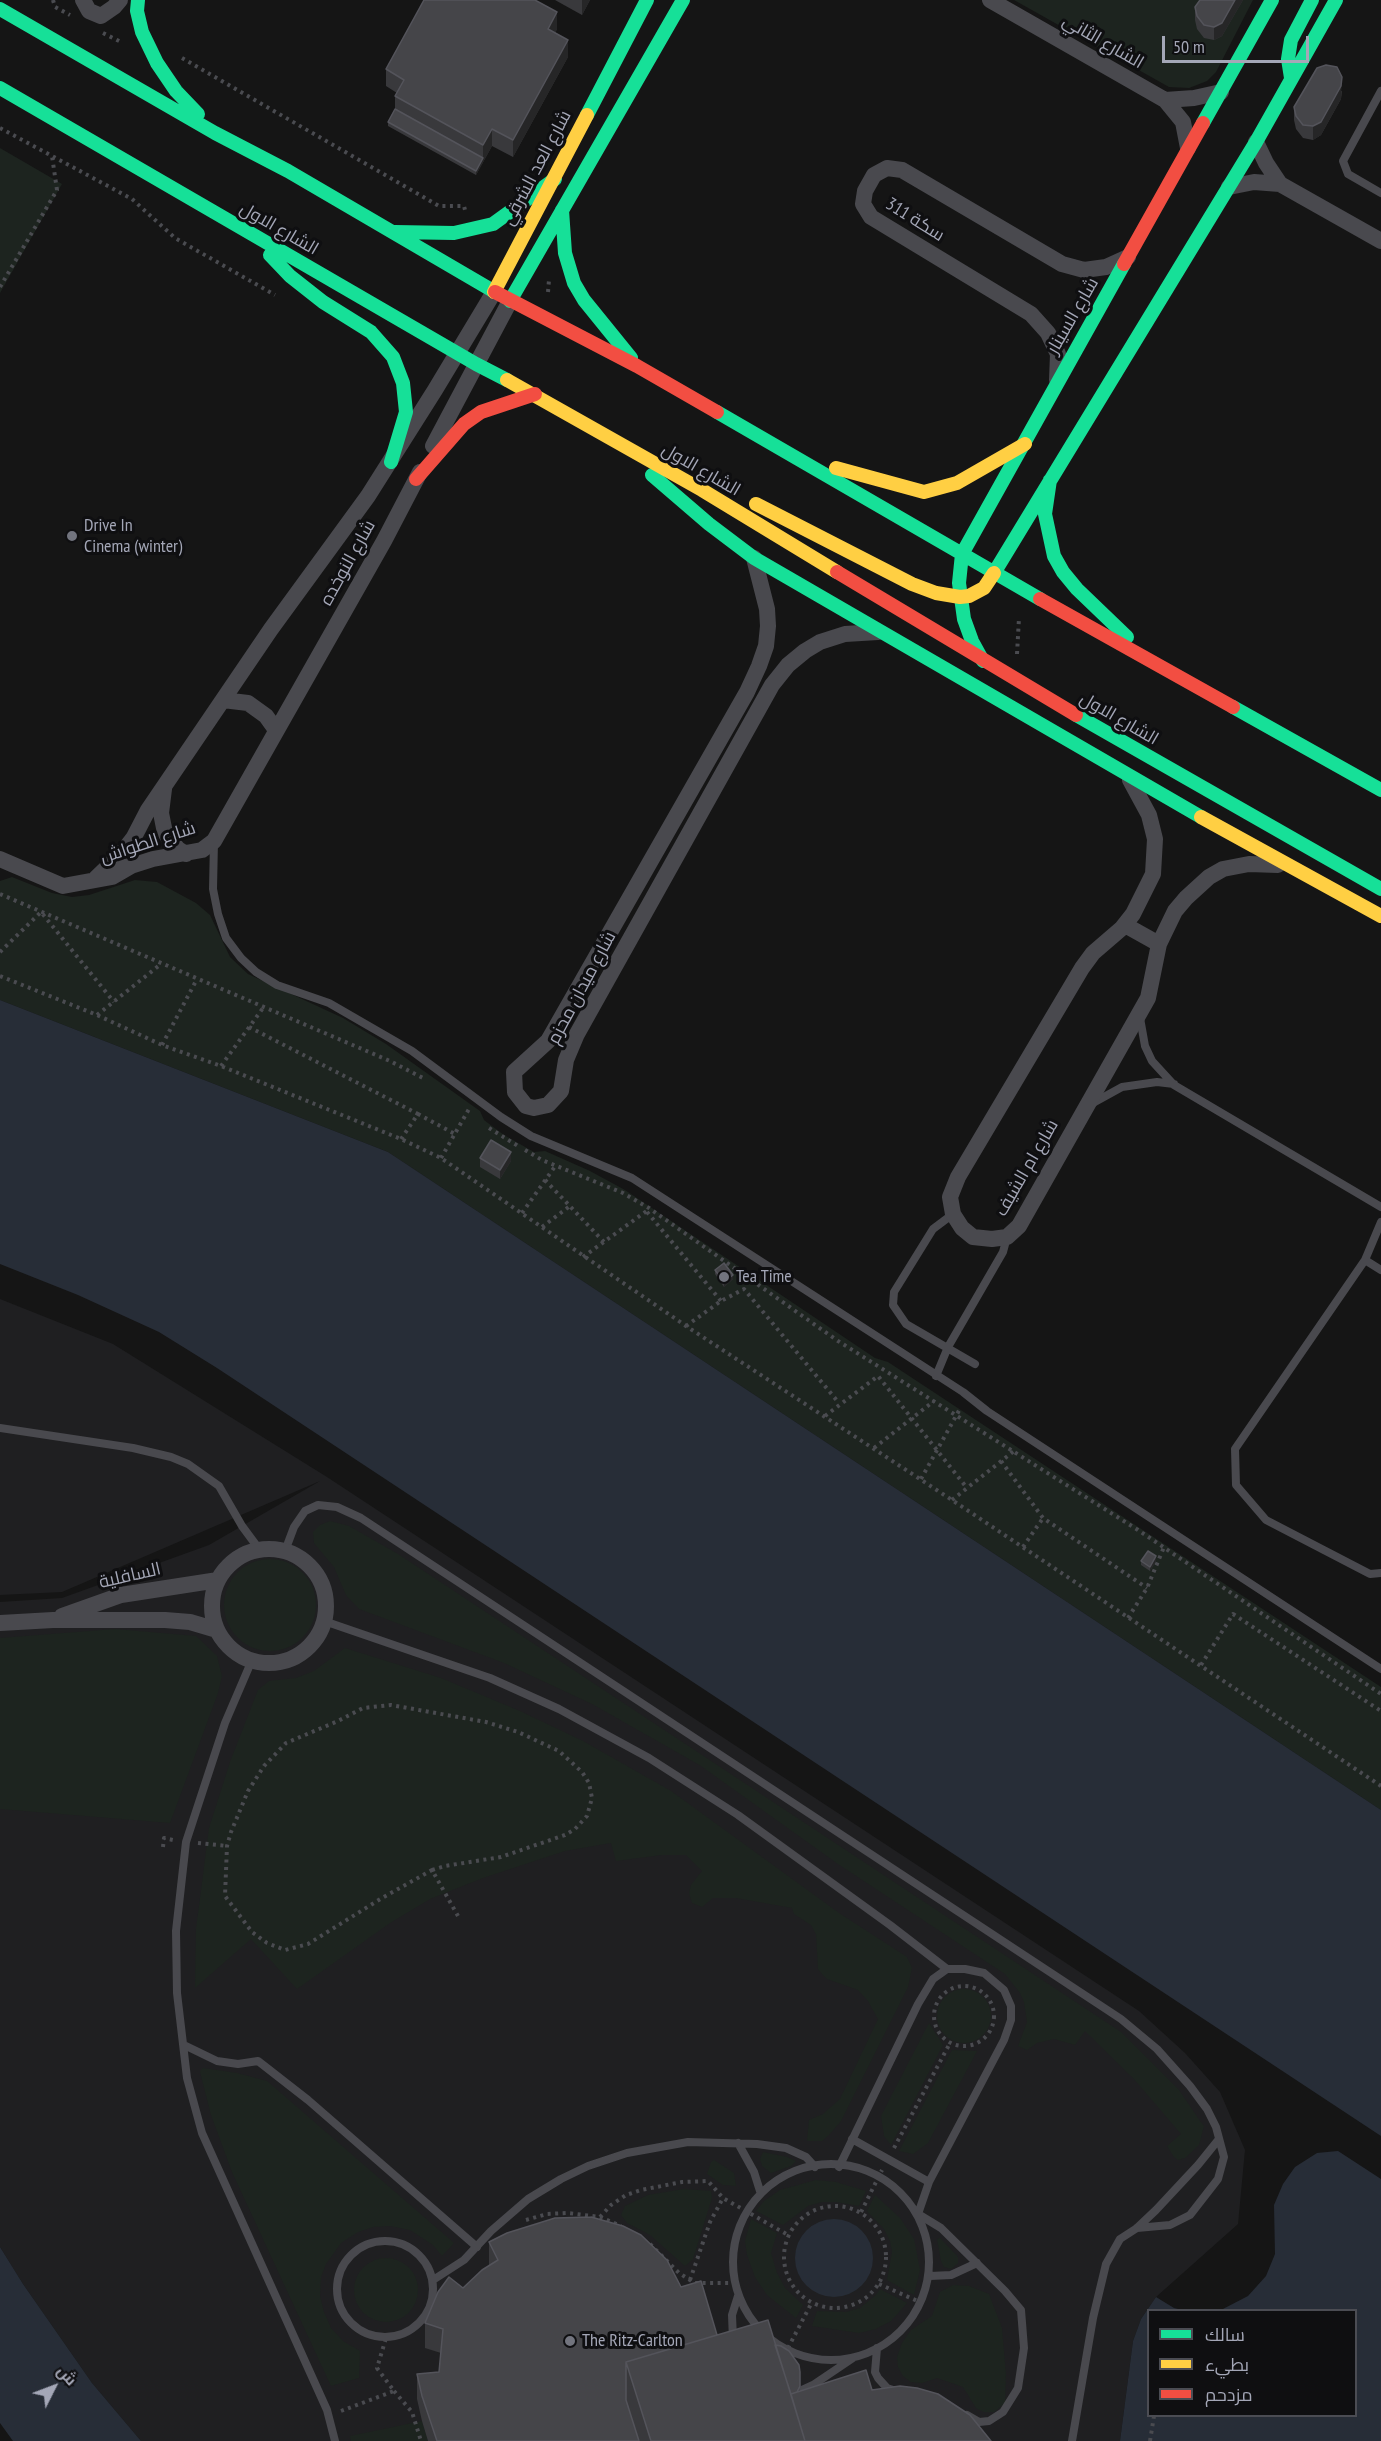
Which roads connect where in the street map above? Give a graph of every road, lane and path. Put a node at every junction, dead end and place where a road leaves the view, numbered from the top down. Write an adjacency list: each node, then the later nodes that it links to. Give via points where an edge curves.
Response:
1 (53, 0): 12 (path, via 55,7)
2 (82, 0): 3 (street, via 89,10 101,16)
3 (120, 0)
4 (138, 0): 14 (main road, via 137,10)
5 (647, 0): 26 (main road, شارع العد الشرقي)
6 (683, 0): 30 (main road)
7 (990, 0): 20 (street, الشارع الثاني)
8 (1272, 0): 19 (main road, شارع السينار)
9 (1312, 0): 16 (main road, via 1291,40)
10 (1336, 0): 16 (main road)
11 (0, 9): 22 (main road)
12 (76, 18)
13 (97, 29): 14 (path, via 128,46)
14 (147, 42): 22 (main road, via 176,91)
15 (176, 52): 31 (path, via 439,206 464,206)
16 (1291, 78): 23 (main road)
17 (0, 88): 33 (main road, الشارع الاول)
18 (1381, 91): 29 (lane, via 1343,161 1348,174)
19 (1221, 92): 20 (street); 24 (main road, شارع السينار)
20 (1166, 100): 24 (street, الشارع الثاني, via 1183,122)
21 (0, 128): 25 (path)
22 (216, 133): 32 (main road)
23 (1256, 142): 27 (street); 28 (main road)
24 (1188, 148): 35 (main road, شارع السينار)
25 (52, 156): 36 (path, via 57,190); 38 (path, via 132,199 175,238)
26 (555, 179): 31 (main road, via 493,224); 37 (main road, شارع العد الشرقي)
27 (1280, 184): 28 (street, via 1254,182); 34 (street)
28 (1229, 187): 50 (main road)
29 (1381, 193)
30 (562, 210): 39 (main road); 42 (main road, via 565,253 574,283)
31 (473, 230): 32 (main road)
32 (392, 232): 37 (main road)
33 (261, 239): 40 (main road, الشارع الاول); 48 (main road, via 290,276 371,332 393,357 403,383 405,412)
34 (1381, 241)
35 (1128, 257): 43 (main road, شارع السينار); 43 (street, سكة 311, via 1106,267 1084,270 1062,264 902,170 886,168 874,175 865,190 863,204 871,217 1031,314 1048,333 1058,354)
36 (0, 287)
37 (494, 292): 39 (main road); 40 (street, شارع العد الشرقي)
38 (285, 301)
39 (510, 301): 41 (street, شارع النوخده); 42 (main road)
40 (458, 353): 41 (main road, الشارع الاول); 48 (street, شارع النوخده)
41 (476, 364): 44 (main road, الشارع الاول); 49 (street, شارع النوخده)
42 (637, 366): 47 (main road)
43 (1057, 382): 46 (main road, شارع السينار)
44 (535, 394): 45 (main road, الشارع الاول); 49 (main road, via 482,412 464,424)
45 (608, 438): 51 (main road, الشارع الاول); 53 (main road)
46 (1024, 444): 47 (main road, via 957,483 924,492); 52 (main road, شارع السينار)
47 (798, 457): 52 (main road)
48 (391, 462): 61 (street, شارع النوخده)
49 (416, 479): 62 (street, شارع النوخده)
50 (1050, 480): 54 (main road); 58 (main road, via 1045,514 1054,556 1077,589)
51 (702, 490): 55 (main road, via 755,503 912,584); 60 (main road, الشارع الاول)
52 (962, 554): 54 (main road); 55 (main road, شارع السينار)
53 (754, 558): 57 (main road); 57 (street, شارع ميدان محزم, via 768,626 759,666 548,1041 514,1072 515,1092 526,1106 548,1105 561,1091 566,1060 577,1034 772,685 788,665 824,640)
54 (994, 573): 55 (main road, via 977,593); 58 (main road)
55 (960, 597): 60 (main road, شارع السينار, via 964,620)
56 (1019, 618): 59 (path)
57 (879, 632): 63 (main road)
58 (1138, 652): 65 (main road)
59 (1017, 658)
60 (983, 661): 71 (main road, الشارع الاول)
61 (223, 700): 62 (street, via 248,704 266,716); 64 (street, شارع النوخده)
62 (276, 730): 66 (street, شارع النوخده)
63 (1127, 774): 69 (main road); 75 (street, via 1149,814 1155,839 1153,874)
64 (164, 789): 67 (street, شارع النوخده, via 161,813 165,833); 70 (street, شارع الطواش, via 121,855)
65 (1381, 790)
66 (214, 841): 67 (street, شارع الطواش, via 202,850); 97 (lane, via 213,889 218,914 226,938 256,972 277,985 329,1003 412,1050 501,1117)
67 (186, 854): 70 (street, شارع الطواش, via 131,866 112,877)
68 (0, 859): 70 (street, شارع الطواش, via 63,886)
69 (1285, 865): 74 (main road); 76 (street, شارع ام الشيف, via 1249,864 1223,869 1209,877 1180,904)
70 (93, 881)
71 (1381, 889)
72 (0, 894): 73 (path)
73 (42, 912): 77 (path); 78 (path); 81 (path)
74 (1381, 916)
75 (1125, 925): 76 (street); 104 (street, via 1082,968 958,1177 950,1197)
76 (1159, 944): 83 (street, شارع ام الشيف, via 1148,998)
77 (0, 951)
78 (161, 964): 80 (path); 81 (path)
79 (0, 976): 84 (path)
80 (197, 979): 82 (path); 86 (path)
81 (114, 1002): 84 (path)
82 (263, 1008): 85 (path); 88 (path, via 390,1061)
83 (1139, 1014): 89 (lane, via 1152,1061); 93 (street, شارع ام الشيف)
84 (97, 1015): 86 (path)
85 (249, 1027): 87 (path); 91 (path)
86 (162, 1046): 87 (path)
87 (221, 1066): 96 (path)
88 (431, 1083)
89 (1174, 1084): 93 (lane, via 1122,1086 1106,1094); 101 (lane)
90 (460, 1105): 92 (path)
91 (418, 1114): 95 (path); 96 (path)
92 (473, 1115)
93 (1080, 1117): 107 (street, شارع ام الشيف, via 1019,1226)
94 (486, 1125): 98 (path)
95 (455, 1134)
96 (401, 1138): 103 (path, via 441,1158)
97 (558, 1148): 98 (path); 116 (lane, via 632,1178)
98 (556, 1165): 99 (path); 102 (path, via 623,1193)
99 (545, 1180): 100 (path); 103 (path)
100 (570, 1206): 106 (path); 108 (path)
101 (1381, 1207)
102 (648, 1210): 108 (path); 112 (path); 118 (path, via 838,1341)
103 (522, 1213): 106 (path)
104 (953, 1214): 107 (street, شارع ام الشيف, via 973,1238); 114 (lane, via 933,1229 894,1292 893,1305 906,1324)
105 (1381, 1222): 110 (lane)
106 (542, 1227): 109 (path)
107 (1008, 1237): 114 (lane)
108 (604, 1242): 109 (path)
109 (583, 1257): 113 (path)
110 (1365, 1260): 111 (lane); 136 (lane, via 1235,1449 1236,1485 1266,1520 1370,1574)
111 (1381, 1270)
112 (721, 1301): 113 (path); 119 (path, via 744,1289)
113 (686, 1326): 121 (path)
114 (948, 1347): 115 (lane); 116 (lane)
115 (975, 1364)
116 (936, 1376): 117 (lane)
117 (968, 1395): 120 (path); 146 (lane)
118 (934, 1401): 120 (path); 122 (path)
119 (840, 1403): 121 (path); 122 (path, via 878,1376)
120 (957, 1415): 125 (path); 126 (path)
121 (825, 1416): 124 (path)
122 (912, 1418): 124 (path); 125 (path)
123 (0, 1428): 134 (lane, via 142,1450 188,1464 219,1486)
124 (874, 1448): 128 (path)
125 (938, 1451): 128 (path); 129 (path)
126 (1014, 1451): 127 (path); 133 (path)
127 (1001, 1461): 129 (path); 131 (path)
128 (921, 1479): 130 (path)
129 (967, 1488): 130 (path)
130 (952, 1500): 132 (path)
131 (1043, 1518): 132 (path); 138 (path)
132 (1023, 1547): 139 (path)
133 (1164, 1547): 138 (path); 147 (path)
134 (259, 1549): 135 (street); 137 (street, via 235,1560)
135 (285, 1551): 141 (street, via 299,1557 319,1578 327,1606); 156 (lane, via 305,1511 318,1505 337,1507 361,1518 1121,2019 1157,2049 1190,2086 1207,2109)
136 (1381, 1573)
137 (218, 1580): 140 (street, السافلية, via 121,1595); 143 (street, via 212,1605)
138 (1147, 1588): 139 (path)
139 (1128, 1618): 145 (path)
140 (53, 1620): 142 (street, السافلية); 143 (street, السافلية, via 165,1620)
141 (324, 1621): 144 (street, via 316,1639 302,1653 278,1662); 152 (lane, via 490,1678 559,1708 649,1758 738,1815)
142 (0, 1623)
143 (217, 1630): 144 (street, via 235,1652)
144 (252, 1660): 154 (lane, via 225,1723 186,1842 176,1931 177,1993)
145 (1201, 1665): 148 (path, via 1233,1614); 149 (path)
146 (1381, 1669)
147 (1381, 1694)
148 (1381, 1712)
149 (1381, 1786)
150 (432, 1870): 150 (path, via 501,1857 565,1835 587,1816 592,1798 589,1783 559,1751 518,1732 486,1722 391,1705 363,1708 286,1743 264,1766 248,1791 231,1832 225,1896 252,1932 285,1950 308,1944); 151 (path)
151 (458, 1916)
152 (947, 1969): 155 (lane, via 933,1979 918,2004); 162 (lane, via 984,1973 1004,1990 1011,2006 1011,2020)
153 (950, 2043): 153 (path, via 936,2028 935,2007 947,1990 957,1986 978,1988 991,2002 992,2030 969,2046); 158 (path)
154 (184, 2045): 174 (lane, via 217,2061 258,2061); 193 (lane, via 187,2078 202,2133)
155 (852, 2139): 158 (lane); 160 (lane)
156 (1219, 2139): 170 (lane); 170 (lane, via 1224,2157 1218,2179 1190,2214 1170,2225)
157 (738, 2143): 159 (lane, via 786,2148 806,2157); 163 (lane); 174 (lane, via 688,2142 627,2153 588,2166 528,2199)
158 (888, 2159): 161 (path); 162 (lane)
159 (815, 2167): 160 (lane); 163 (lane, via 786,2175)
160 (839, 2167): 161 (lane)
161 (877, 2177): 166 (path); 167 (lane, via 909,2200)
162 (929, 2182): 167 (lane)
163 (760, 2191): 165 (lane)
164 (723, 2198): 165 (path); 168 (path, via 708,2181 674,2183 626,2195); 178 (path, via 710,2222)
165 (745, 2210): 172 (path); 179 (lane, via 734,2239)
166 (861, 2212): 172 (path, via 845,2206 812,2211); 180 (path, via 883,2237 887,2253 886,2269)
167 (918, 2214): 175 (lane, via 941,2228); 176 (lane, via 929,2244)
168 (600, 2217): 169 (path, via 547,2214); 171 (path)
169 (525, 2221)
170 (1137, 2228): 197 (lane, via 1120,2239 1106,2264)
171 (629, 2231)
172 (788, 2235): 183 (path, via 784,2269 791,2285)
173 (646, 2241): 178 (path)
174 (477, 2247): 177 (lane)
175 (977, 2263): 176 (lane, via 951,2276); 192 (lane, via 1022,2310 1024,2348 1018,2388 1003,2412 979,2422)
176 (930, 2276): 182 (lane)
177 (433, 2280): 184 (lane, via 432,2302 420,2324); 184 (lane, via 419,2254 398,2242 372,2242 351,2255 338,2277 341,2308 351,2324)
178 (690, 2280): 179 (path)
179 (734, 2283): 181 (lane)
180 (879, 2284): 182 (path); 183 (path, via 853,2306 836,2309)
181 (738, 2296): 185 (lane, via 732,2315); 186 (lane, via 765,2332)
182 (922, 2303): 187 (lane, via 904,2329)
183 (811, 2304): 186 (path)
184 (386, 2338): 189 (path, via 377,2368)
185 (735, 2347)
186 (788, 2348): 188 (lane, via 816,2356)
187 (877, 2348): 188 (lane); 191 (lane, via 878,2378 892,2391)
188 (857, 2355): 190 (lane)
189 (394, 2391): 193 (path); 196 (path, via 412,2412)
190 (800, 2391)
191 (904, 2392)
192 (956, 2408)
193 (329, 2415): 195 (lane)
194 (1154, 2417): 198 (path)
195 (335, 2441)
196 (421, 2441)
197 (1072, 2441)
198 (1150, 2441)

